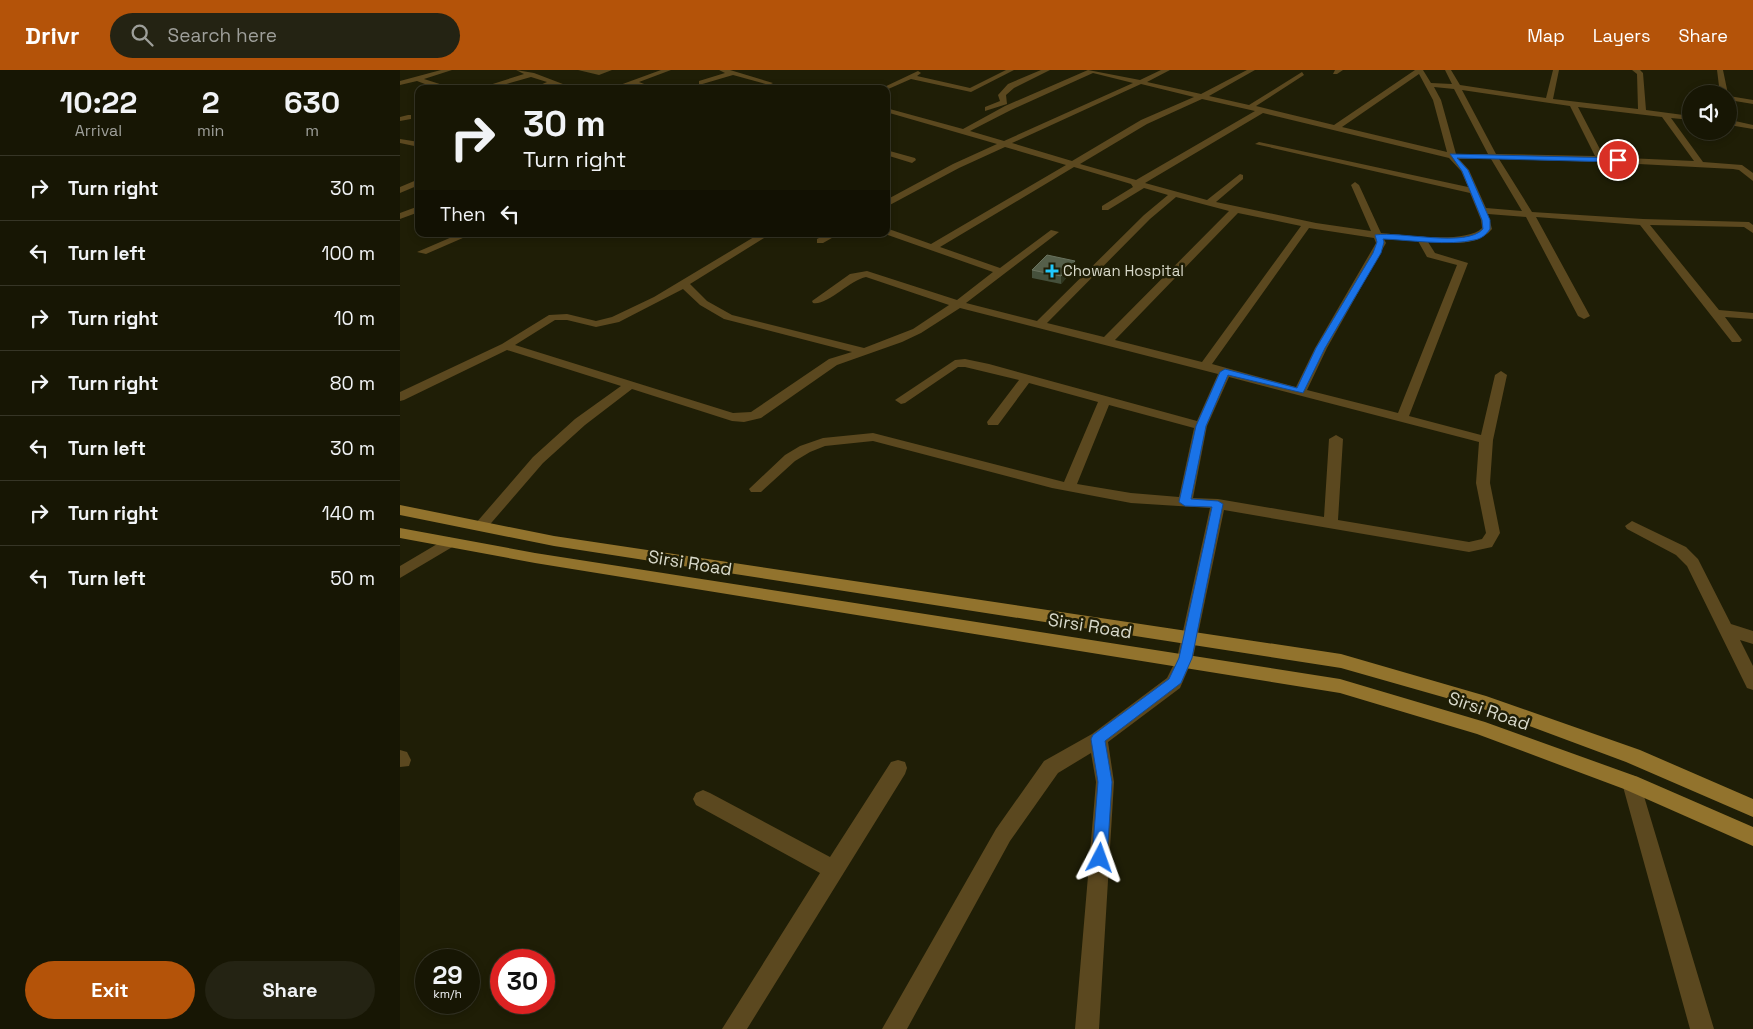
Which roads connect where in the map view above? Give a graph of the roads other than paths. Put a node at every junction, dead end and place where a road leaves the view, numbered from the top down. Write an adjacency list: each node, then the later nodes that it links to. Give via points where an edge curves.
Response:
1 (449, 70): 24 (street)
2 (519, 70): 22 (street)
3 (581, 70): 4 (street, via 598,73)
4 (609, 70)
5 (668, 70): 26 (street)
6 (722, 70): 20 (street)
7 (925, 70): 23 (street)
8 (1011, 70): 23 (street, via 970,90)
9 (1047, 70): 52 (street, via 1011,86 1002,94 1004,102)
10 (1167, 70): 27 (street)
11 (1252, 70): 41 (street)
12 (1420, 70): 37 (street); 55 (street)
13 (1448, 70): 40 (street)
14 (1556, 70): 43 (street)
15 (1635, 70): 49 (street, via 1640,73)
16 (1720, 70): 38 (street)
17 (1093, 71): 27 (street); 56 (street)
18 (400, 72): 24 (street)
19 (547, 73): 22 (street)
20 (732, 73): 29 (street); 36 (street, via 769,83)
21 (1302, 74): 46 (street)
22 (535, 75): 25 (street); 31 (street)
23 (911, 77): 39 (street)
24 (417, 78): 28 (street); 30 (street)
25 (555, 82): 32 (street); 33 (street)
26 (631, 82): 34 (street); 35 (street)
27 (1142, 82): 41 (street); 60 (street)
28 (400, 83)
29 (702, 83)
30 (435, 85)
31 (496, 85)
32 (546, 85)
33 (563, 85)
34 (623, 85)
35 (641, 85)
36 (764, 85)
37 (1429, 85): 40 (street); 62 (street, via 1437,100)
38 (1722, 85)
39 (890, 86)
40 (1457, 87): 43 (street); 63 (street)
41 (1202, 96): 46 (street); 67 (street, via 1144,122)
42 (1737, 99): 44 (street)
43 (1549, 101): 45 (street)
44 (1753, 102)
45 (1573, 104): 49 (street); 64 (street)
46 (1250, 107): 47 (street)
47 (1262, 110): 55 (street); 75 (street)
48 (890, 111): 56 (street)
49 (1642, 112): 50 (street)
50 (1665, 115): 51 (street); 66 (street)
51 (1682, 117)
52 (968, 119)
53 (1737, 124): 54 (street)
54 (1753, 127)
55 (1335, 128): 62 (street)
56 (966, 130): 60 (street)
57 (400, 141): 58 (street)
58 (415, 144)
59 (1260, 144): 77 (street)
60 (1006, 145): 67 (street); 79 (street)
61 (890, 153): 65 (street)
62 (1452, 156): 63 (street); 77 (street, via 1465,170)
63 (1493, 156): 64 (street); 85 (street)
64 (1601, 159): 66 (street)
65 (912, 160)
66 (1700, 164): 69 (street)
67 (1071, 165): 75 (street); 98 (street)
68 (1753, 167): 69 (street)
69 (1742, 168): 71 (street)
70 (1240, 177): 80 (street)
71 (1753, 178)
72 (400, 183): 73 (street)
73 (415, 184): 76 (street)
74 (1355, 184): 92 (street)
75 (1138, 186): 78 (street); 81 (street)
76 (400, 190)
77 (1473, 191): 84 (street)
78 (1172, 194): 80 (street); 107 (street)
79 (890, 202)
80 (1208, 204): 83 (street)
81 (1105, 208)
82 (415, 210): 86 (street)
83 (1234, 211): 88 (street); 109 (street)
84 (1482, 211): 85 (street); 96 (street, via 1486,229 1482,235 1460,239)
85 (1529, 214): 87 (street); 105 (street)
86 (400, 216)
87 (1644, 222): 89 (street); 104 (street)
88 (1306, 224): 92 (street); 112 (street)
89 (1751, 226)
90 (890, 232): 98 (street)
91 (1054, 232): 100 (street)
92 (1378, 236): 96 (street); 117 (street, via 1381,242 1377,253 1321,348)
93 (460, 237): 99 (street)
94 (761, 237): 101 (street)
95 (828, 237): 97 (street)
96 (1421, 238): 121 (street, via 1431,255 1463,263)
97 (820, 241)
98 (933, 247): 100 (street)
99 (422, 252)
100 (1002, 272): 103 (street)
101 (684, 283): 110 (street, via 608,322 596,324 554,317); 111 (street, via 707,308 728,317)
102 (817, 301): 103 (street, via 854,276 867,274)
103 (958, 304): 107 (street); 111 (street, via 917,330)
104 (1716, 313): 106 (street); 108 (street)
105 (1584, 316)
106 (1753, 316)
107 (1040, 324): 109 (street)
108 (1736, 340)
109 (1107, 341): 112 (street)
110 (506, 346): 116 (street); 118 (street)
111 (865, 351): 116 (street, via 834,362 756,415 744,418)
112 (1205, 366): 113 (street)
113 (1225, 372): 117 (street); 123 (street)
114 (1501, 375): 125 (street)
115 (1027, 378): 119 (street, via 974,364 955,364); 120 (street); 122 (street)
116 (630, 385): 132 (street, via 580,422 538,460)
117 (1300, 391): 121 (street)
118 (400, 397)
119 (900, 400)
120 (1105, 400): 123 (street); 126 (street)
121 (1402, 418): 125 (street)
122 (993, 422)
123 (1201, 426): 128 (street)
124 (1336, 439): 131 (street)
125 (1486, 440): 131 (street, via 1483,483 1493,533 1487,543 1469,546)
126 (1069, 487): 127 (street, via 873,437 823,442 805,448); 128 (street, via 1132,498)
127 (756, 489)
128 (1185, 502): 129 (street)
129 (1218, 504): 131 (street); 138 (street)
130 (400, 510): 132 (main road, Sirsi Road)
131 (1331, 523)
132 (481, 526): 138 (main road, Sirsi Road, via 683,562)
133 (1632, 526): 137 (street, via 1681,551 1693,564)
134 (400, 533): 135 (main road, Sirsi Road)
135 (450, 542): 136 (street); 140 (main road, Sirsi Road)
136 (400, 573)
137 (1726, 628): 139 (street); 141 (street)
138 (1190, 638): 140 (street); 146 (main road, Sirsi Road, via 1341,661 1480,701 1633,756)
139 (1753, 638)
140 (1184, 661): 142 (street, via 1174,683); 144 (main road, Sirsi Road, via 1340,686 1479,727)
141 (1753, 683)
142 (1098, 739): 150 (street, via 1051,767 1002,835); 151 (street, via 1105,782)
143 (898, 768): 148 (street)
144 (1631, 783): 147 (main road, Sirsi Road); 152 (street)
145 (704, 799): 148 (street)
146 (1753, 808)
147 (1753, 837)
148 (834, 870): 149 (street)
149 (734, 1029)
150 (894, 1029)
151 (1087, 1029)
152 (1702, 1029)

